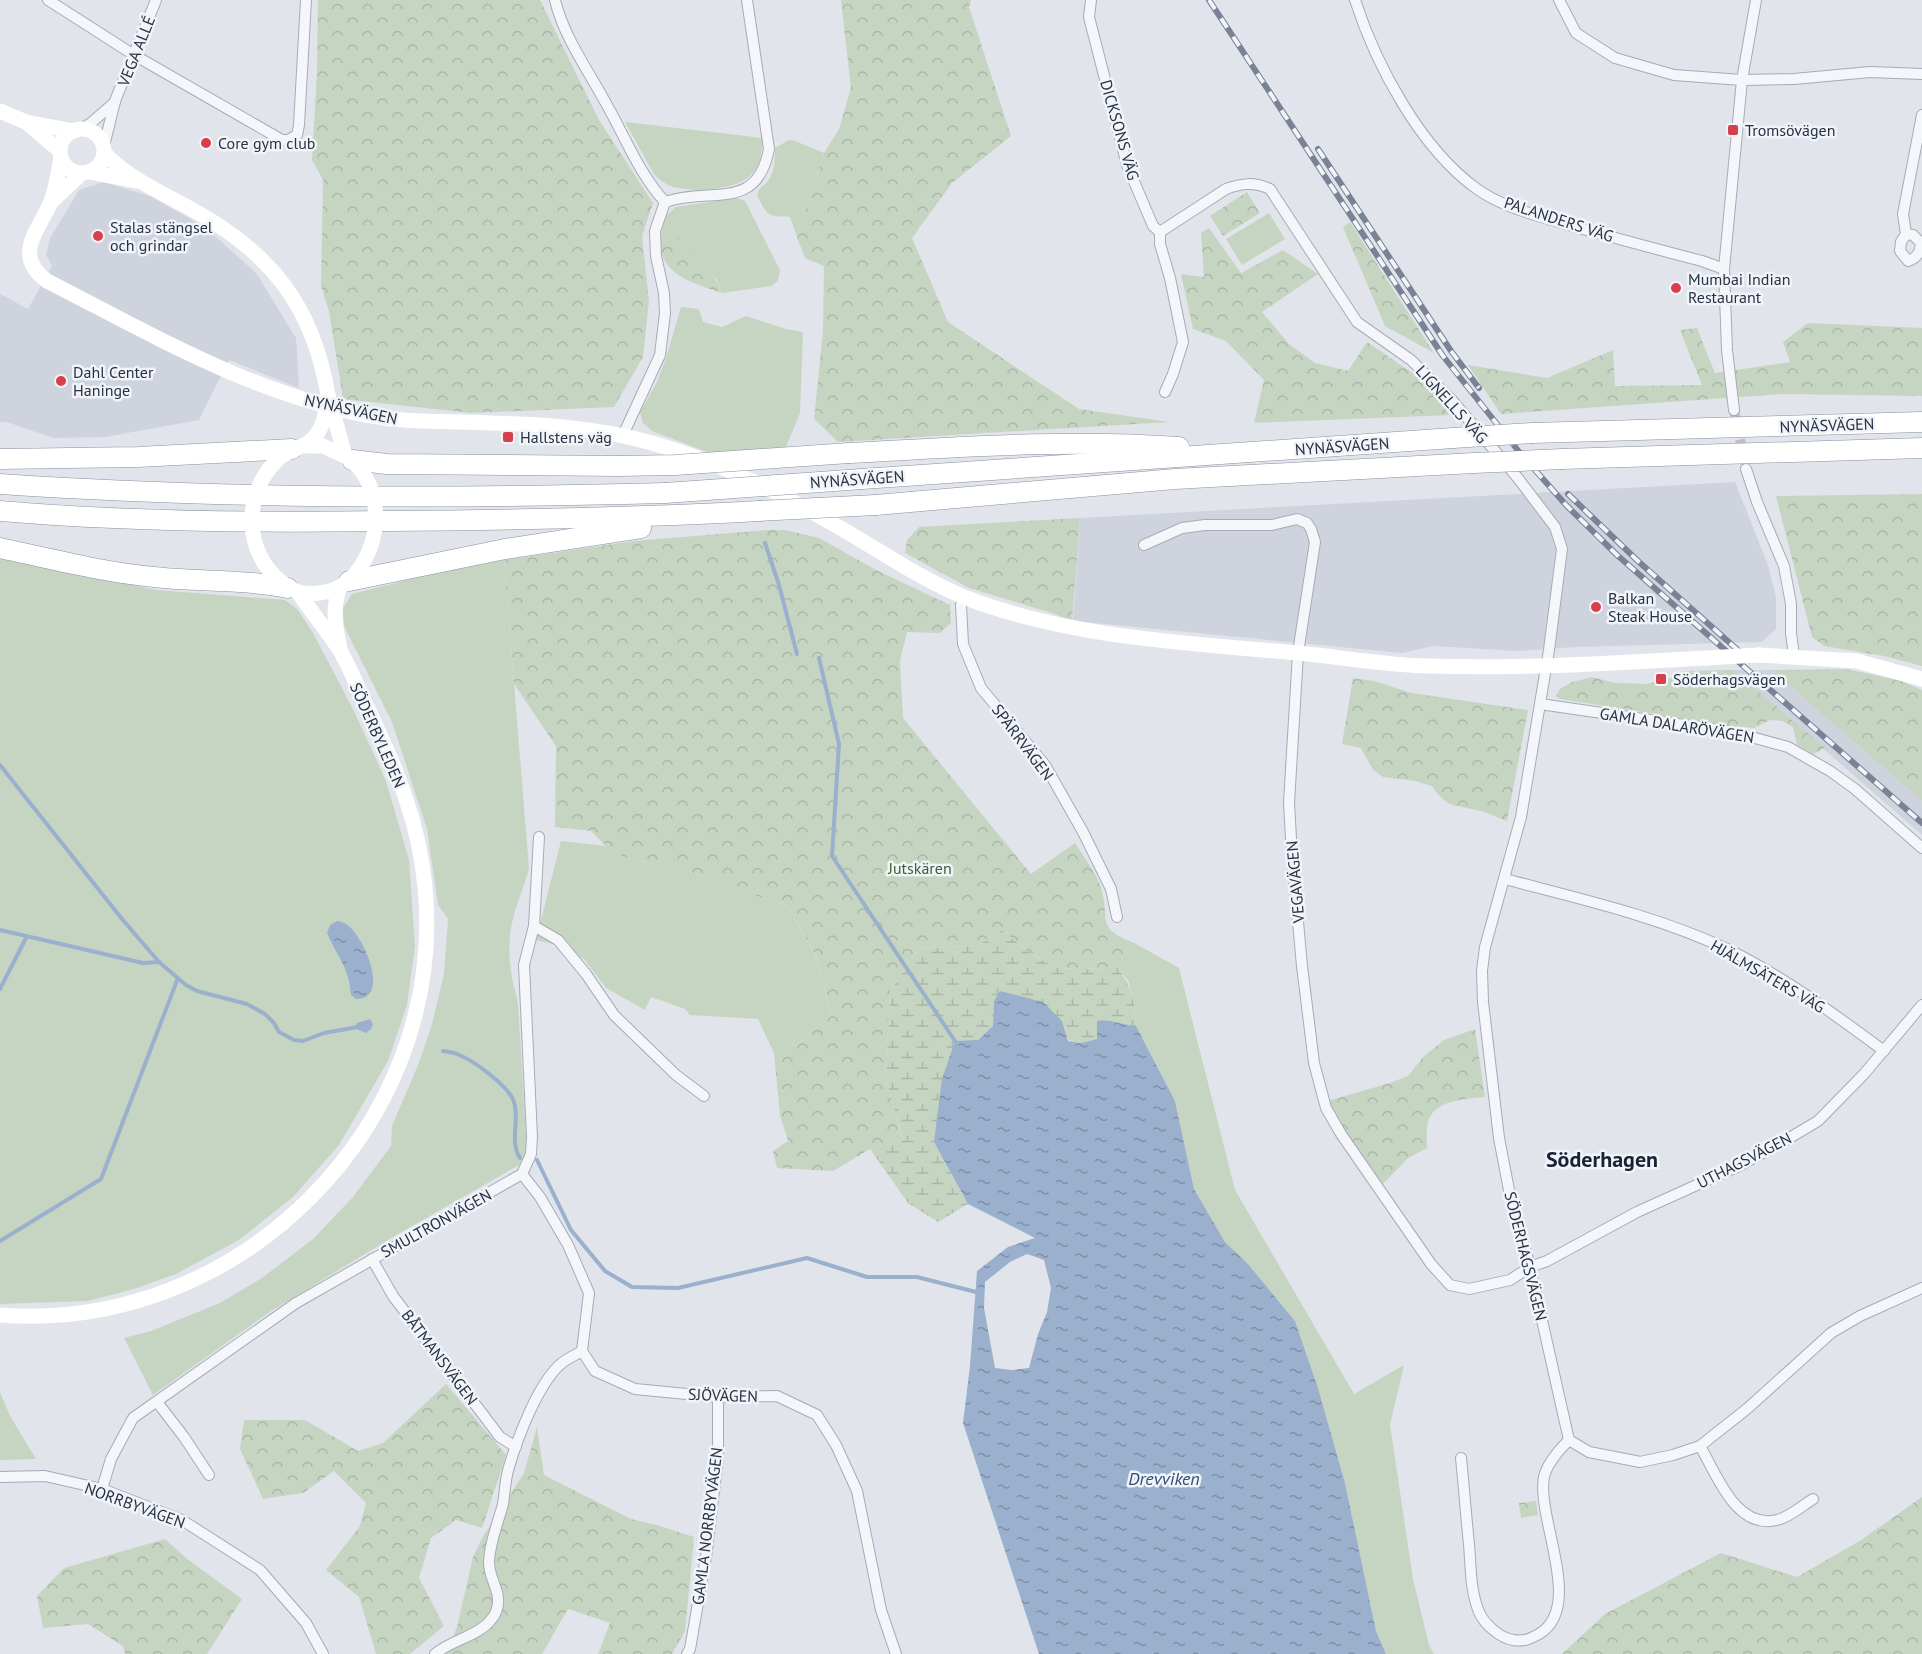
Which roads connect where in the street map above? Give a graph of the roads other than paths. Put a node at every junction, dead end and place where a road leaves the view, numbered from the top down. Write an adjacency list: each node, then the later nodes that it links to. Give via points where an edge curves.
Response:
1 (48, 0): 10 (street)
2 (156, 0): 10 (street, VEGA ALLÉ)
3 (306, 0): 10 (street, via 299,125 297,135 288,140)
4 (555, 0): 23 (street, via 563,26 654,190)
5 (747, 0): 23 (street, via 769,148 766,165 758,180 736,192)
6 (1091, 0): 24 (street, DICKSONS VÄG, via 1089,17 1127,165 1153,226)
7 (1355, 0): 26 (street, PALANDERS VÄG, via 1387,77 1423,133 1452,168 1478,190 1534,214)
8 (1559, 0): 12 (street, via 1576,33 1615,58 1674,75)
9 (1756, 0): 12 (street)
10 (134, 56): 13 (street, VEGA ALLÉ)
11 (1922, 74): 12 (street, via 1870,72)
12 (1742, 80): 26 (street)
13 (115, 101): 17 (street, VEGA ALLÉ); 18 (street, VEGA ALLÉ)
14 (0, 111): 16 (street)
15 (1922, 115): 25 (street, via 1903,214)
16 (26, 122): 17 (street); 19 (street)
17 (77, 130): 18 (street, via 95,133); 19 (street, via 63,142)
18 (104, 149): 20 (street, via 101,163); 21 (street)
19 (61, 154): 20 (street, via 71,170); 22 (street, NYNÄSVÄGEN)
20 (86, 173): 21 (street); 22 (street, NYNÄSVÄGEN)
21 (139, 182): 28 (street, via 224,228 268,264 305,320 317,347)
22 (51, 202): 31 (street, NYNÄSVÄGEN, via 29,248 37,274 253,382 303,400 384,418 560,425)
23 (665, 202): 31 (street, via 655,231 665,313 660,355)
24 (1160, 232): 27 (street, DICKSONS VÄG, via 1183,342); 49 (street, LIGNELLS VÄG, via 1226,189 1258,184 1270,189 1357,322 1411,360 1451,399 1556,527 1562,549)
25 (1906, 234)
26 (1724, 269): 29 (street)
27 (1165, 392)
28 (328, 395): 32 (street, bridge, via 321,428); 35 (street, bridge)
29 (1734, 410)
30 (1922, 422): 34 (highway, NYNÄSVÄGEN, bridge, via 1532,433)
31 (623, 435): 45 (street, NYNÄSVÄGEN, via 733,471)
32 (299, 448): 35 (street, via 323,446); 36 (highway, via 138,457); 44 (street, bridge, via 276,460 267,471 252,508 258,553 270,573)
33 (1922, 448): 40 (highway, NYNÄSVÄGEN, bridge, via 1562,459 1175,479)
34 (1251, 452): 35 (highway, bridge, via 1119,444 995,445 618,466 387,464); 38 (highway, NYNÄSVÄGEN, bridge, via 665,493 561,496 228,496)
35 (349, 458): 43 (street, bridge, via 372,492 375,516 366,557)
36 (0, 459)
37 (1746, 469): 48 (street, via 1784,566)
38 (0, 484)
39 (0, 511): 40 (highway, NYNÄSVÄGEN, via 228,523)
40 (689, 518): 43 (highway, via 543,542)
41 (1144, 545): 47 (street, VEGAVÄGEN, via 1182,528 1272,525 1297,519 1307,523 1315,542)
42 (0, 548): 44 (highway, via 113,572 268,584)
43 (345, 584): 44 (street, via 322,593); 46 (street, SÖDERBYLEDEN, via 335,600 334,613)
44 (293, 590): 46 (street, SÖDERBYLEDEN)
45 (964, 596): 47 (street, NYNÄSVÄGEN, via 1040,621 1129,636); 55 (street, SPÄRRVÄGEN, via 963,644 981,688 1045,765 1111,889)
46 (341, 653): 64 (street, SÖDERBYLEDEN, via 397,770 414,823 425,887 425,967 412,1026 391,1082 364,1132 330,1179 262,1240 210,1272 124,1305 50,1315)
47 (1298, 653): 49 (street, NYNÄSVÄGEN, via 1422,666); 62 (street, VEGAVÄGEN, via 1289,803 1292,856 1306,1004 1314,1063 1326,1108 1365,1172 1450,1285 1470,1289 1510,1280)
48 (1794, 656): 49 (street, NYNÄSVÄGEN, bridge); 50 (street, NYNÄSVÄGEN, via 1857,661)
49 (1546, 667): 51 (street, SÖDERHAGSVÄGEN)
50 (1922, 679)
51 (1540, 704): 53 (street, GAMLA DALARÖVÄGEN, via 1733,732 1788,747 1855,789); 54 (street, SÖDERHAGSVÄGEN, via 1521,817)
52 (539, 837): 56 (street)
53 (1922, 848)
54 (1505, 879): 58 (street, HJÄLMSÄTERS VÄG, via 1664,923 1728,950 1809,996); 62 (street, SÖDERHAGSVÄGEN, via 1485,947 1483,1002 1499,1138)
55 (1117, 918)
56 (534, 926): 59 (street, via 558,940 614,1015 676,1075); 60 (street, via 524,965 532,1137 531,1154)
57 (1922, 1005): 58 (street, UTHAGSVÄGEN)
58 (1884, 1051): 62 (street, UTHAGSVÄGEN, via 1818,1121 1741,1166 1637,1212)
59 (704, 1096)
60 (522, 1174): 61 (street, SMULTRONVÄGEN); 65 (street, via 568,1245 589,1293)
61 (372, 1259): 67 (street, SMULTRONVÄGEN, via 287,1308); 70 (street, BÅTMANSVÄGEN, via 393,1296 500,1437)
62 (1530, 1267): 68 (street, SÖDERHAGSVÄGEN)
63 (1922, 1288): 69 (street, via 1831,1333)
64 (0, 1315)
65 (582, 1352): 66 (street, SJÖVÄGEN, via 595,1371 635,1389); 70 (street, via 562,1362 548,1378)
66 (718, 1397): 78 (street, GAMLA NORRBYVÄGEN, via 718,1458 706,1557); 79 (street, SJÖVÄGEN, via 777,1396 816,1415 836,1445 857,1491 881,1610)
67 (157, 1402): 72 (street); 74 (street, SMULTRONVÄGEN, via 133,1418 111,1459)
68 (1569, 1440): 69 (street, via 1589,1452 1640,1462); 71 (street, via 1544,1476 1543,1498 1559,1593 1546,1630 1528,1640 1511,1640 1493,1630 1480,1615 1473,1593)
69 (1700, 1446): 75 (street, via 1736,1507 1749,1518 1762,1522 1780,1520)
70 (516, 1447): 77 (street, via 489,1551 488,1565 499,1595 495,1614 480,1629)
71 (1461, 1458)
72 (209, 1475)
73 (0, 1476): 74 (street, NORRBYVÄGEN, via 45,1476)
74 (102, 1490): 76 (street, NORRBYVÄGEN, via 182,1520 260,1570 306,1623)
75 (1814, 1499)
76 (323, 1654)
77 (435, 1654)
78 (687, 1654)
79 (896, 1654)

